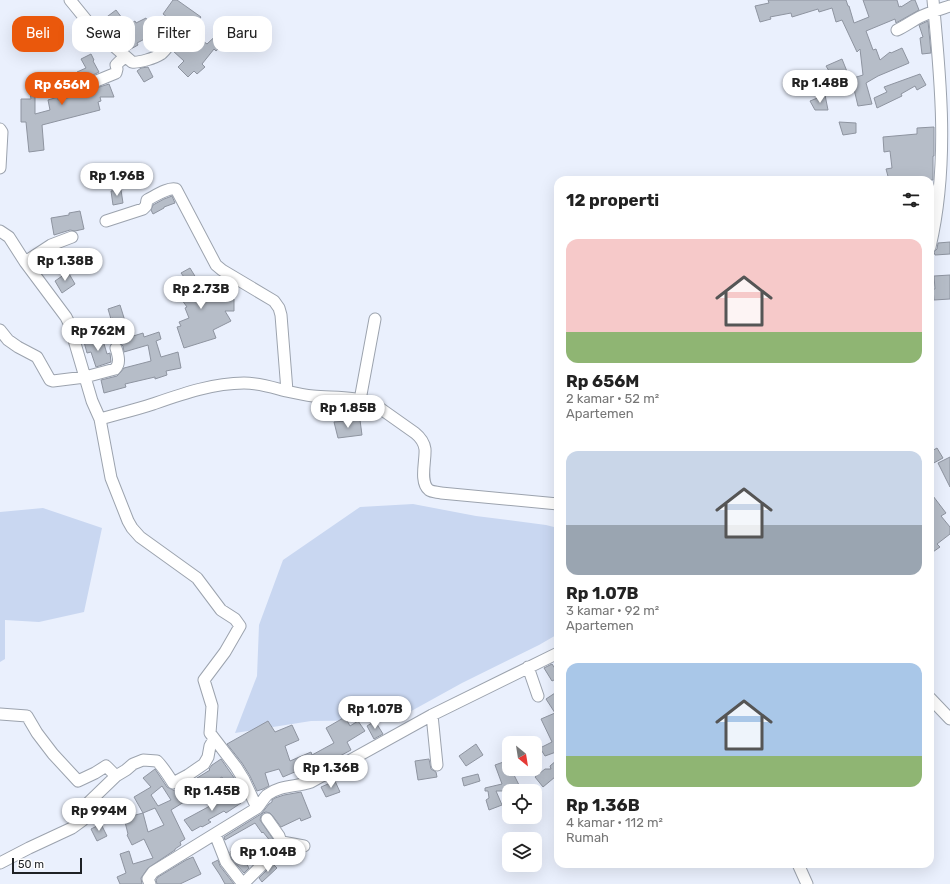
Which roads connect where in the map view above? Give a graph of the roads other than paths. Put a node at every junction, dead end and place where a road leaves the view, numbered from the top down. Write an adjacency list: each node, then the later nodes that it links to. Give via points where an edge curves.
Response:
1 (70, 0): 6 (street, via 92,27)
2 (933, 6): 3 (street); 4 (street, via 908,25); 13 (street, via 942,127 942,156)
3 (950, 6)
4 (896, 30)
5 (163, 52): 6 (street, via 135,63)
6 (126, 57): 7 (street, via 116,65 116,73)
7 (94, 82)
8 (0, 129): 9 (street)
9 (0, 168)
10 (0, 174): 11 (street)
11 (0, 177)
12 (106, 221): 21 (street, via 143,209 147,200 172,188 176,189 216,265 274,301 279,308)
13 (934, 226)
14 (0, 231): 16 (street, via 8,237)
15 (72, 237): 16 (street, via 52,245)
16 (25, 262): 20 (street, via 66,317)
17 (375, 319): 22 (street)
18 (0, 330): 20 (street, via 8,340 37,357 52,381)
19 (116, 348): 20 (street, via 116,368)
20 (85, 377): 23 (street)
21 (287, 391): 22 (street); 23 (street, via 262,384 231,383 192,391)
22 (360, 400): 24 (street, via 374,404 420,437 425,449 424,482 429,490)
23 (100, 419): 32 (street, via 111,478 132,528 140,537 197,578 221,610 236,619 240,626 204,680 212,706 210,733)
24 (554, 504)
25 (554, 655): 26 (street)
26 (528, 667): 27 (street); 30 (street)
27 (538, 696)
28 (934, 702): 31 (street)
29 (0, 714): 34 (street, via 27,716 52,754 78,781 106,766)
30 (432, 715): 33 (street); 35 (street, via 311,782 273,792 265,797)
31 (950, 720)
32 (214, 739): 34 (street, via 204,764 173,783 163,767 157,761 150,760 133,764); 35 (street, via 236,767)
33 (437, 765)
34 (116, 776): 40 (street, via 87,804 83,820 72,828)
35 (258, 808): 37 (street)
36 (267, 819): 38 (street)
37 (215, 834): 42 (street, via 153,872 148,879); 43 (street, via 226,862)
38 (282, 842): 39 (street); 43 (street, via 281,847)
39 (304, 846)
40 (0, 863)
41 (800, 868): 44 (street)
42 (150, 884)
43 (243, 884)
44 (807, 884)

